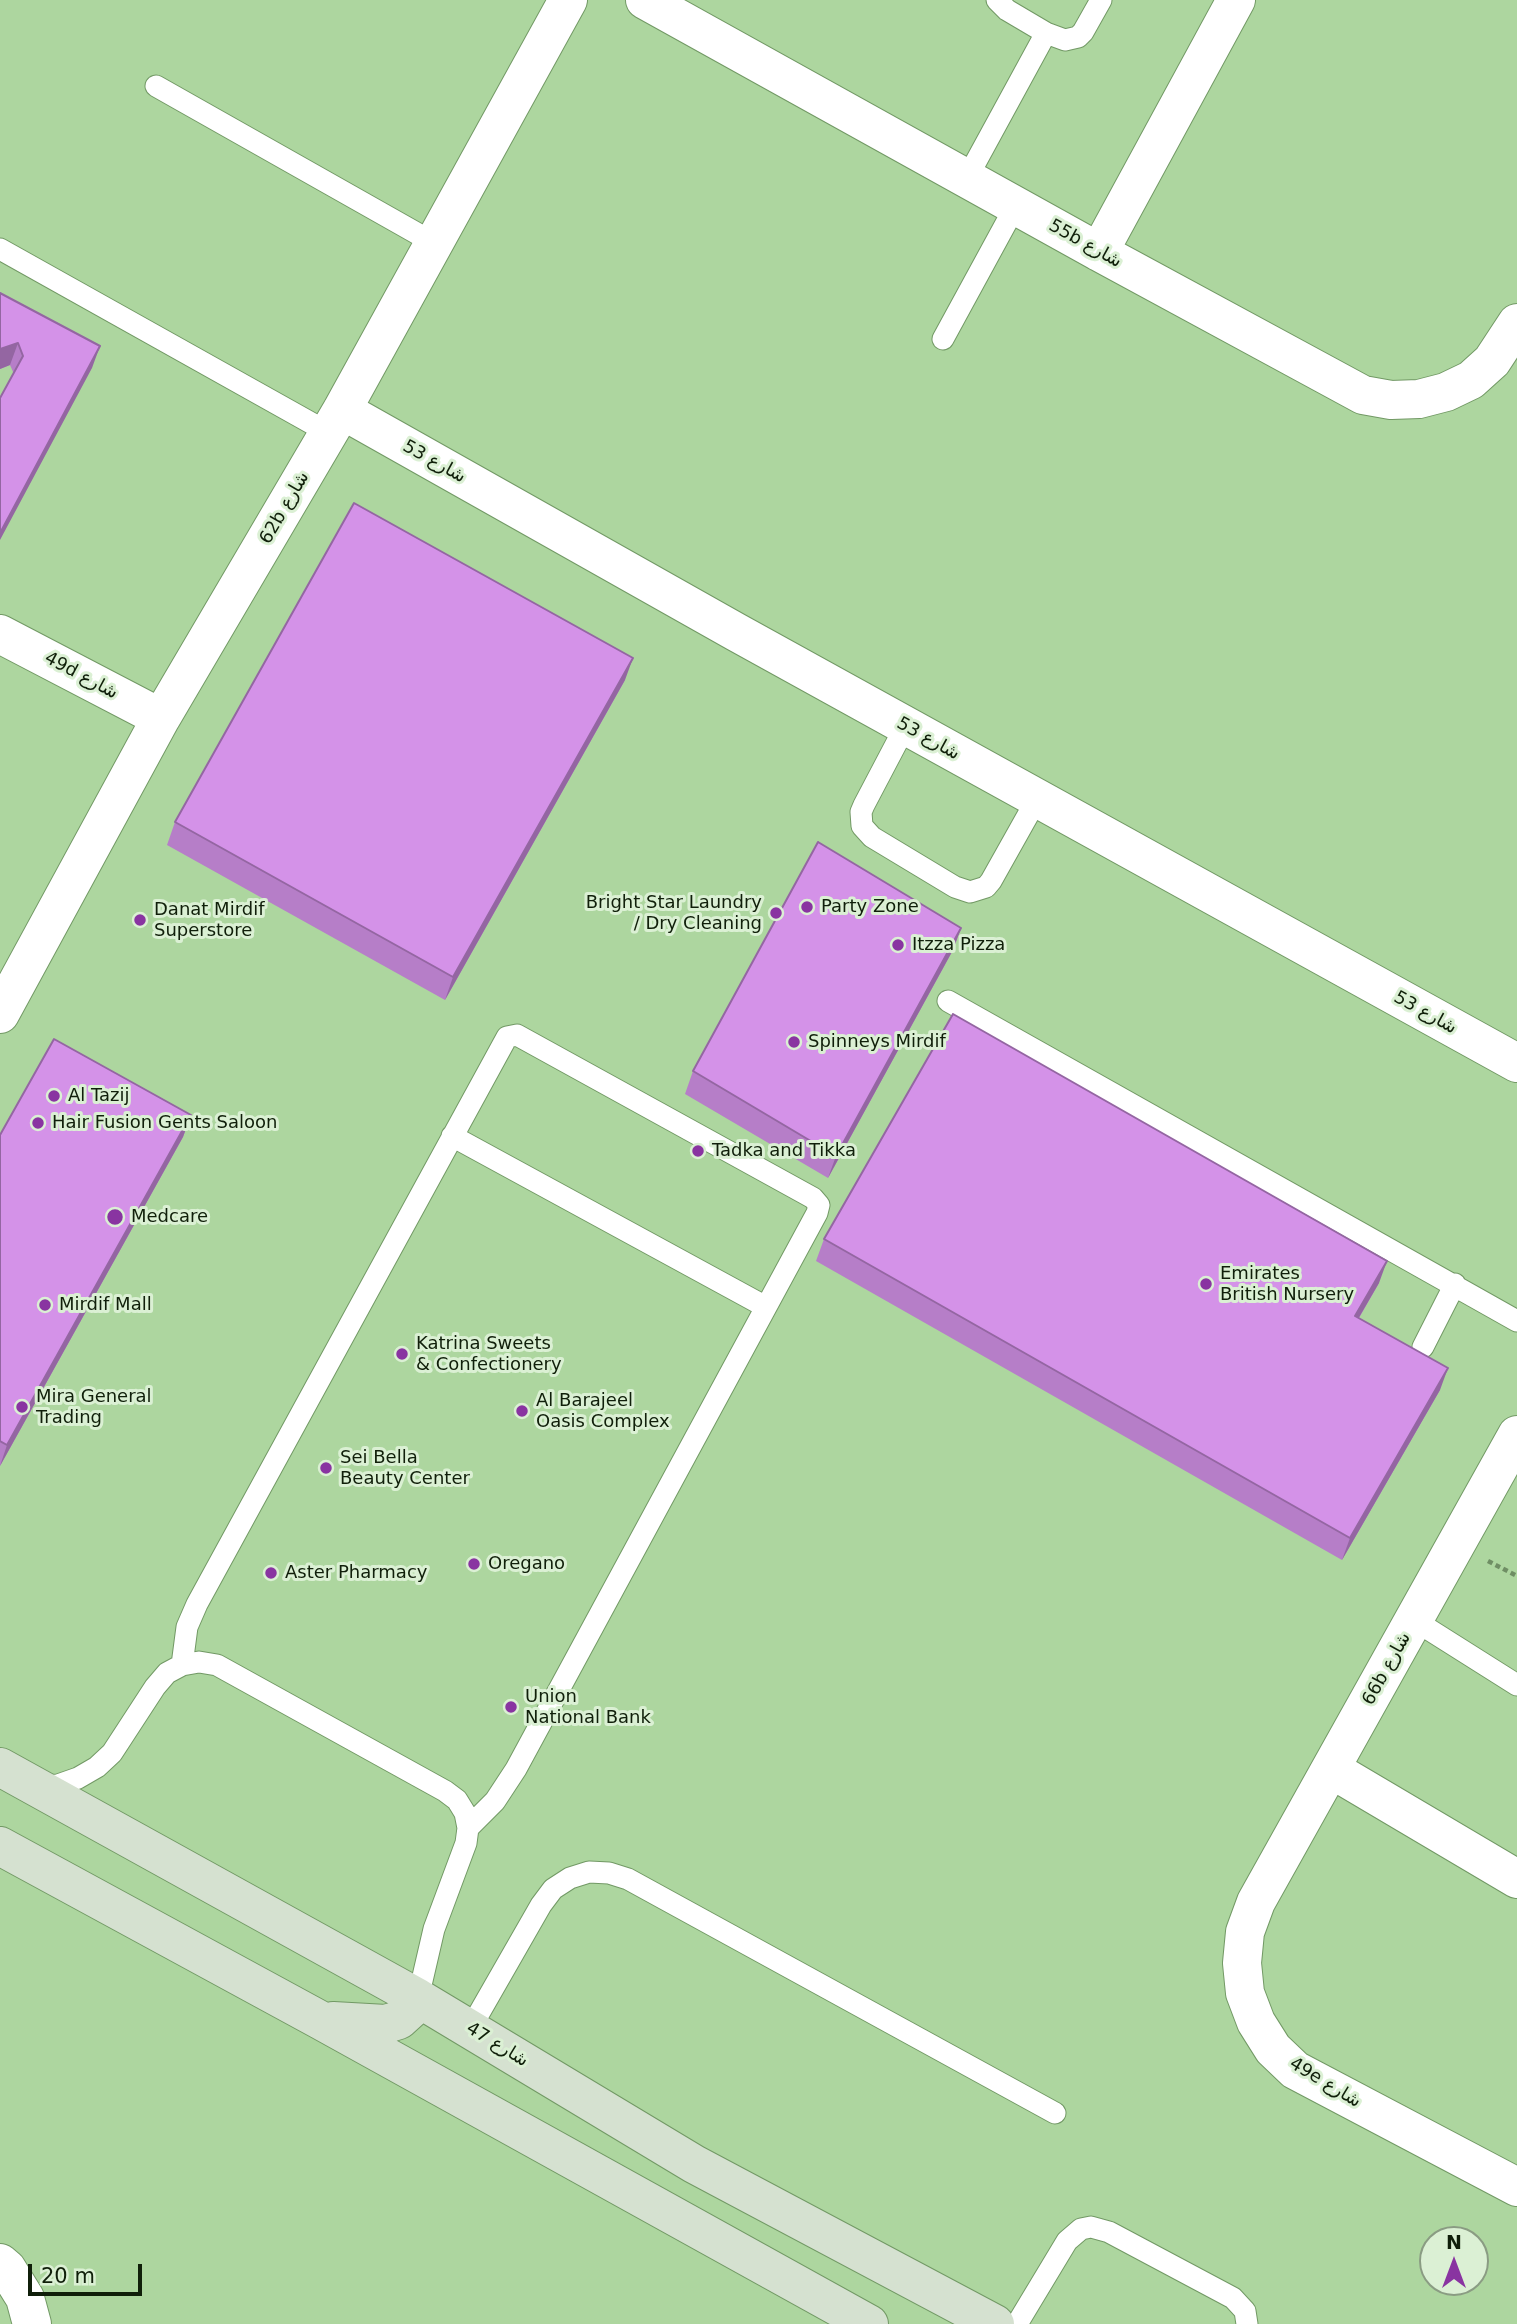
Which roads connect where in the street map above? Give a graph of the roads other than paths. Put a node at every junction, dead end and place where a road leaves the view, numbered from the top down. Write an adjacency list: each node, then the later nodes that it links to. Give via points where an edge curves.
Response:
1 (568, 0): 10 (street, 62b شارع)
2 (645, 0): 8 (street, 55b شارع)
3 (997, 0): 6 (lane)
4 (1101, 0): 6 (lane, via 1078,37 1065,40)
5 (1236, 0): 12 (street)
6 (1046, 33): 8 (lane)
7 (156, 86): 10 (lane)
8 (967, 178): 9 (street, 55b شارع)
9 (1016, 205): 12 (street, 55b شارع); 14 (lane)
10 (434, 243): 15 (street, 62b شارع)
11 (0, 249): 15 (lane)
12 (1099, 252): 13 (street, 55b شارع, via 1338,383 1363,395 1391,400 1419,399 1471,380 1492,361)
13 (1517, 323)
14 (943, 340)
15 (336, 422): 17 (street, 62b شارع); 18 (street, شارع 53)
16 (0, 634): 17 (street, 49d شارع)
17 (161, 718): 21 (street, 62b شارع)
18 (905, 727): 19 (street, شارع 53); 19 (lane, via 860,820 872,837 955,887 970,892 986,887)
19 (1037, 799): 22 (street, شارع 53)
20 (948, 1001): 24 (lane)
21 (0, 1014)
22 (1517, 1063)
23 (453, 1136): 25 (lane); 25 (lane, via 503,1042 517,1035 816,1200 817,1213); 30 (lane, via 197,1604 184,1639)
24 (1455, 1284): 26 (lane); 27 (lane)
25 (766, 1307): 35 (lane, via 516,1769 495,1801)
26 (1517, 1321)
27 (1423, 1347)
28 (1517, 1435): 29 (street, 66b شارع)
29 (1414, 1620): 31 (lane); 33 (street, 66b شارع)
30 (182, 1665): 34 (lane, via 155,1686 112,1753 97,1768 68,1782); 35 (lane, via 217,1665 445,1791 457,1800)
31 (1517, 1685)
32 (0, 1767): 34 (street, شارع 47)
33 (1331, 1769): 37 (street); 38 (street, 66b شارع)
34 (37, 1788): 39 (street, شارع 47)
35 (468, 1828): 39 (lane, via 434,1929)
36 (0, 1846): 40 (street)
37 (1517, 1879)
38 (1256, 1902): 45 (street, 49e شارع, via 1245,1932 1245,1993 1273,2049 1296,2070)
39 (418, 1998): 40 (street, via 399,2020 386,2024); 41 (street, شارع 47)
40 (320, 2020): 43 (street)
41 (470, 2029): 42 (lane, via 554,1889 589,1872 609,1873 628,1879); 44 (street, شارع 47)
42 (1055, 2113)
43 (575, 2161): 44 (street, via 583,2141 601,2133); 48 (street)
44 (694, 2164): 49 (street, شارع 47)
45 (1517, 2187)
46 (0, 2263): 47 (street, via 25,2298)
47 (32, 2324)
48 (869, 2324)
49 (995, 2324)
50 (1017, 2324): 51 (lane, via 1067,2241 1091,2227 1109,2232 1233,2298 1245,2311)
51 (1247, 2324)

